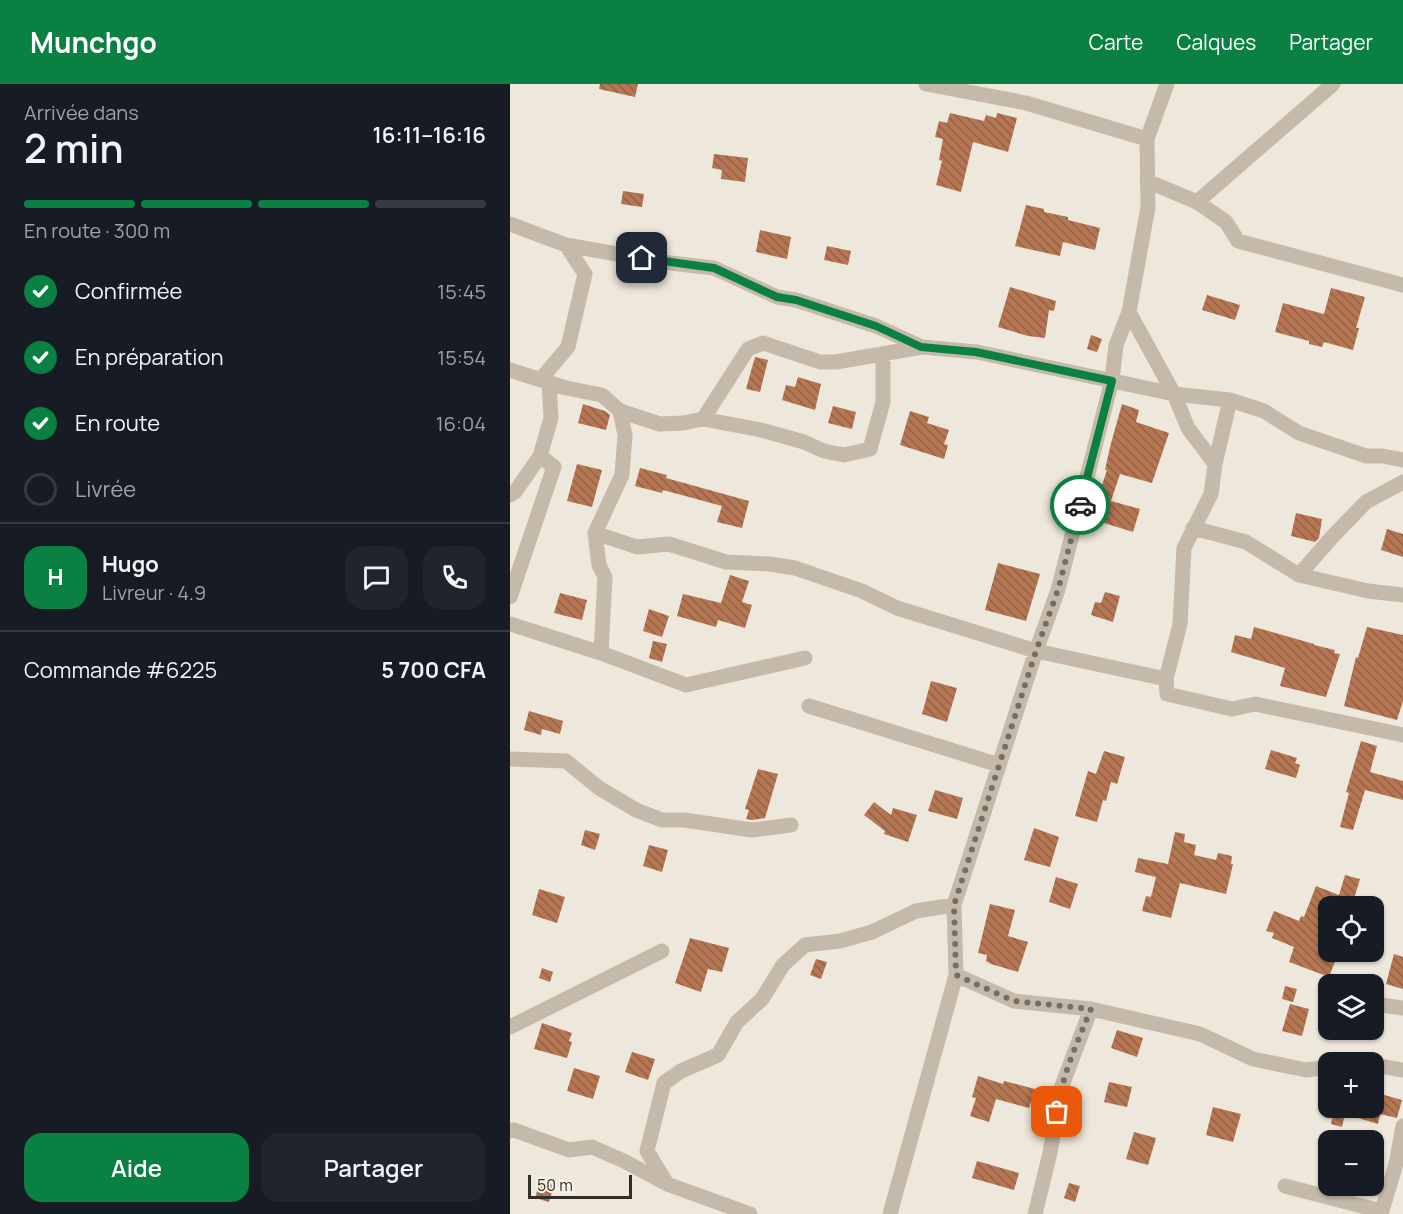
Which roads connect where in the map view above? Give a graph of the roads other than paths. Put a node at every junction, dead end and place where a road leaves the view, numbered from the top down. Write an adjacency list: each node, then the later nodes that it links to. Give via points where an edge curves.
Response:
1 (926, 84): 4 (street, via 1026,103)
2 (1167, 84): 4 (street)
3 (1333, 84): 6 (street)
4 (1147, 139): 5 (street)
5 (1147, 181): 6 (street); 10 (street, via 1148,207)
6 (1197, 202): 9 (street, via 1226,222 1238,241)
7 (510, 224): 8 (street)
8 (566, 245): 11 (street, via 714,268 777,297 876,326); 14 (street, via 585,274 568,347)
9 (1403, 285)
10 (1129, 312): 15 (street, via 1116,345); 16 (street)
11 (921, 347): 12 (street); 15 (street, via 976,352)
12 (883, 354): 19 (street, via 820,362 763,343 748,349); 19 (street, via 883,402 870,449 844,456 761,430)
13 (510, 370): 14 (street)
14 (544, 381): 18 (street, via 602,395); 20 (street, via 551,418)
15 (1112, 381): 16 (street); 31 (street, via 1058,590)
16 (1174, 394): 17 (street); 22 (street, via 1188,428)
17 (1230, 400): 21 (street, via 1264,411 1299,433 1366,456); 22 (street)
18 (620, 411): 19 (street, via 660,424); 26 (street, via 625,435 622,475)
19 (703, 419)
20 (540, 456): 24 (street); 29 (street, via 554,467)
21 (1403, 460)
22 (1215, 464): 25 (street, via 1211,494)
23 (1403, 482): 27 (street, via 1366,502)
24 (510, 495)
25 (1193, 528): 27 (street, via 1246,542); 34 (street, via 1184,548 1180,624)
26 (594, 533): 31 (street, via 637,547 669,544 726,562 795,568 862,591 897,608); 32 (street, via 605,577)
27 (1299, 575): 28 (street)
28 (1403, 595)
29 (510, 597)
30 (510, 624): 32 (street)
31 (1036, 651): 34 (street); 38 (street)
32 (601, 653): 33 (street, via 686,685)
33 (805, 658)
34 (1166, 679): 36 (street, via 1167,694 1232,709 1255,704)
35 (809, 706): 38 (street)
36 (1403, 735)
37 (510, 759): 39 (street, via 566,761 599,788 636,810 663,820 752,830)
38 (999, 765): 40 (street)
39 (791, 825)
40 (954, 905): 42 (street); 52 (street, via 916,911 872,932 840,941 805,945 783,965 762,999 737,1022 718,1055 664,1083 647,1151)
41 (662, 951): 46 (street)
42 (956, 975): 45 (street, via 1014,1001); 57 (street)
43 (1384, 1005): 44 (street)
44 (1403, 1008)
45 (1091, 1009): 48 (street, via 1200,1034 1253,1059 1305,1070); 54 (street, via 1060,1091)
46 (510, 1027)
47 (1384, 1067): 49 (street)
48 (1318, 1068)
49 (1403, 1070)
50 (1403, 1126): 55 (street)
51 (511, 1131): 52 (street, via 569,1150 592,1147)
52 (667, 1184): 56 (street)
53 (1285, 1186): 55 (street)
54 (1040, 1211)
55 (1381, 1213)
56 (750, 1214)
57 (890, 1214)

